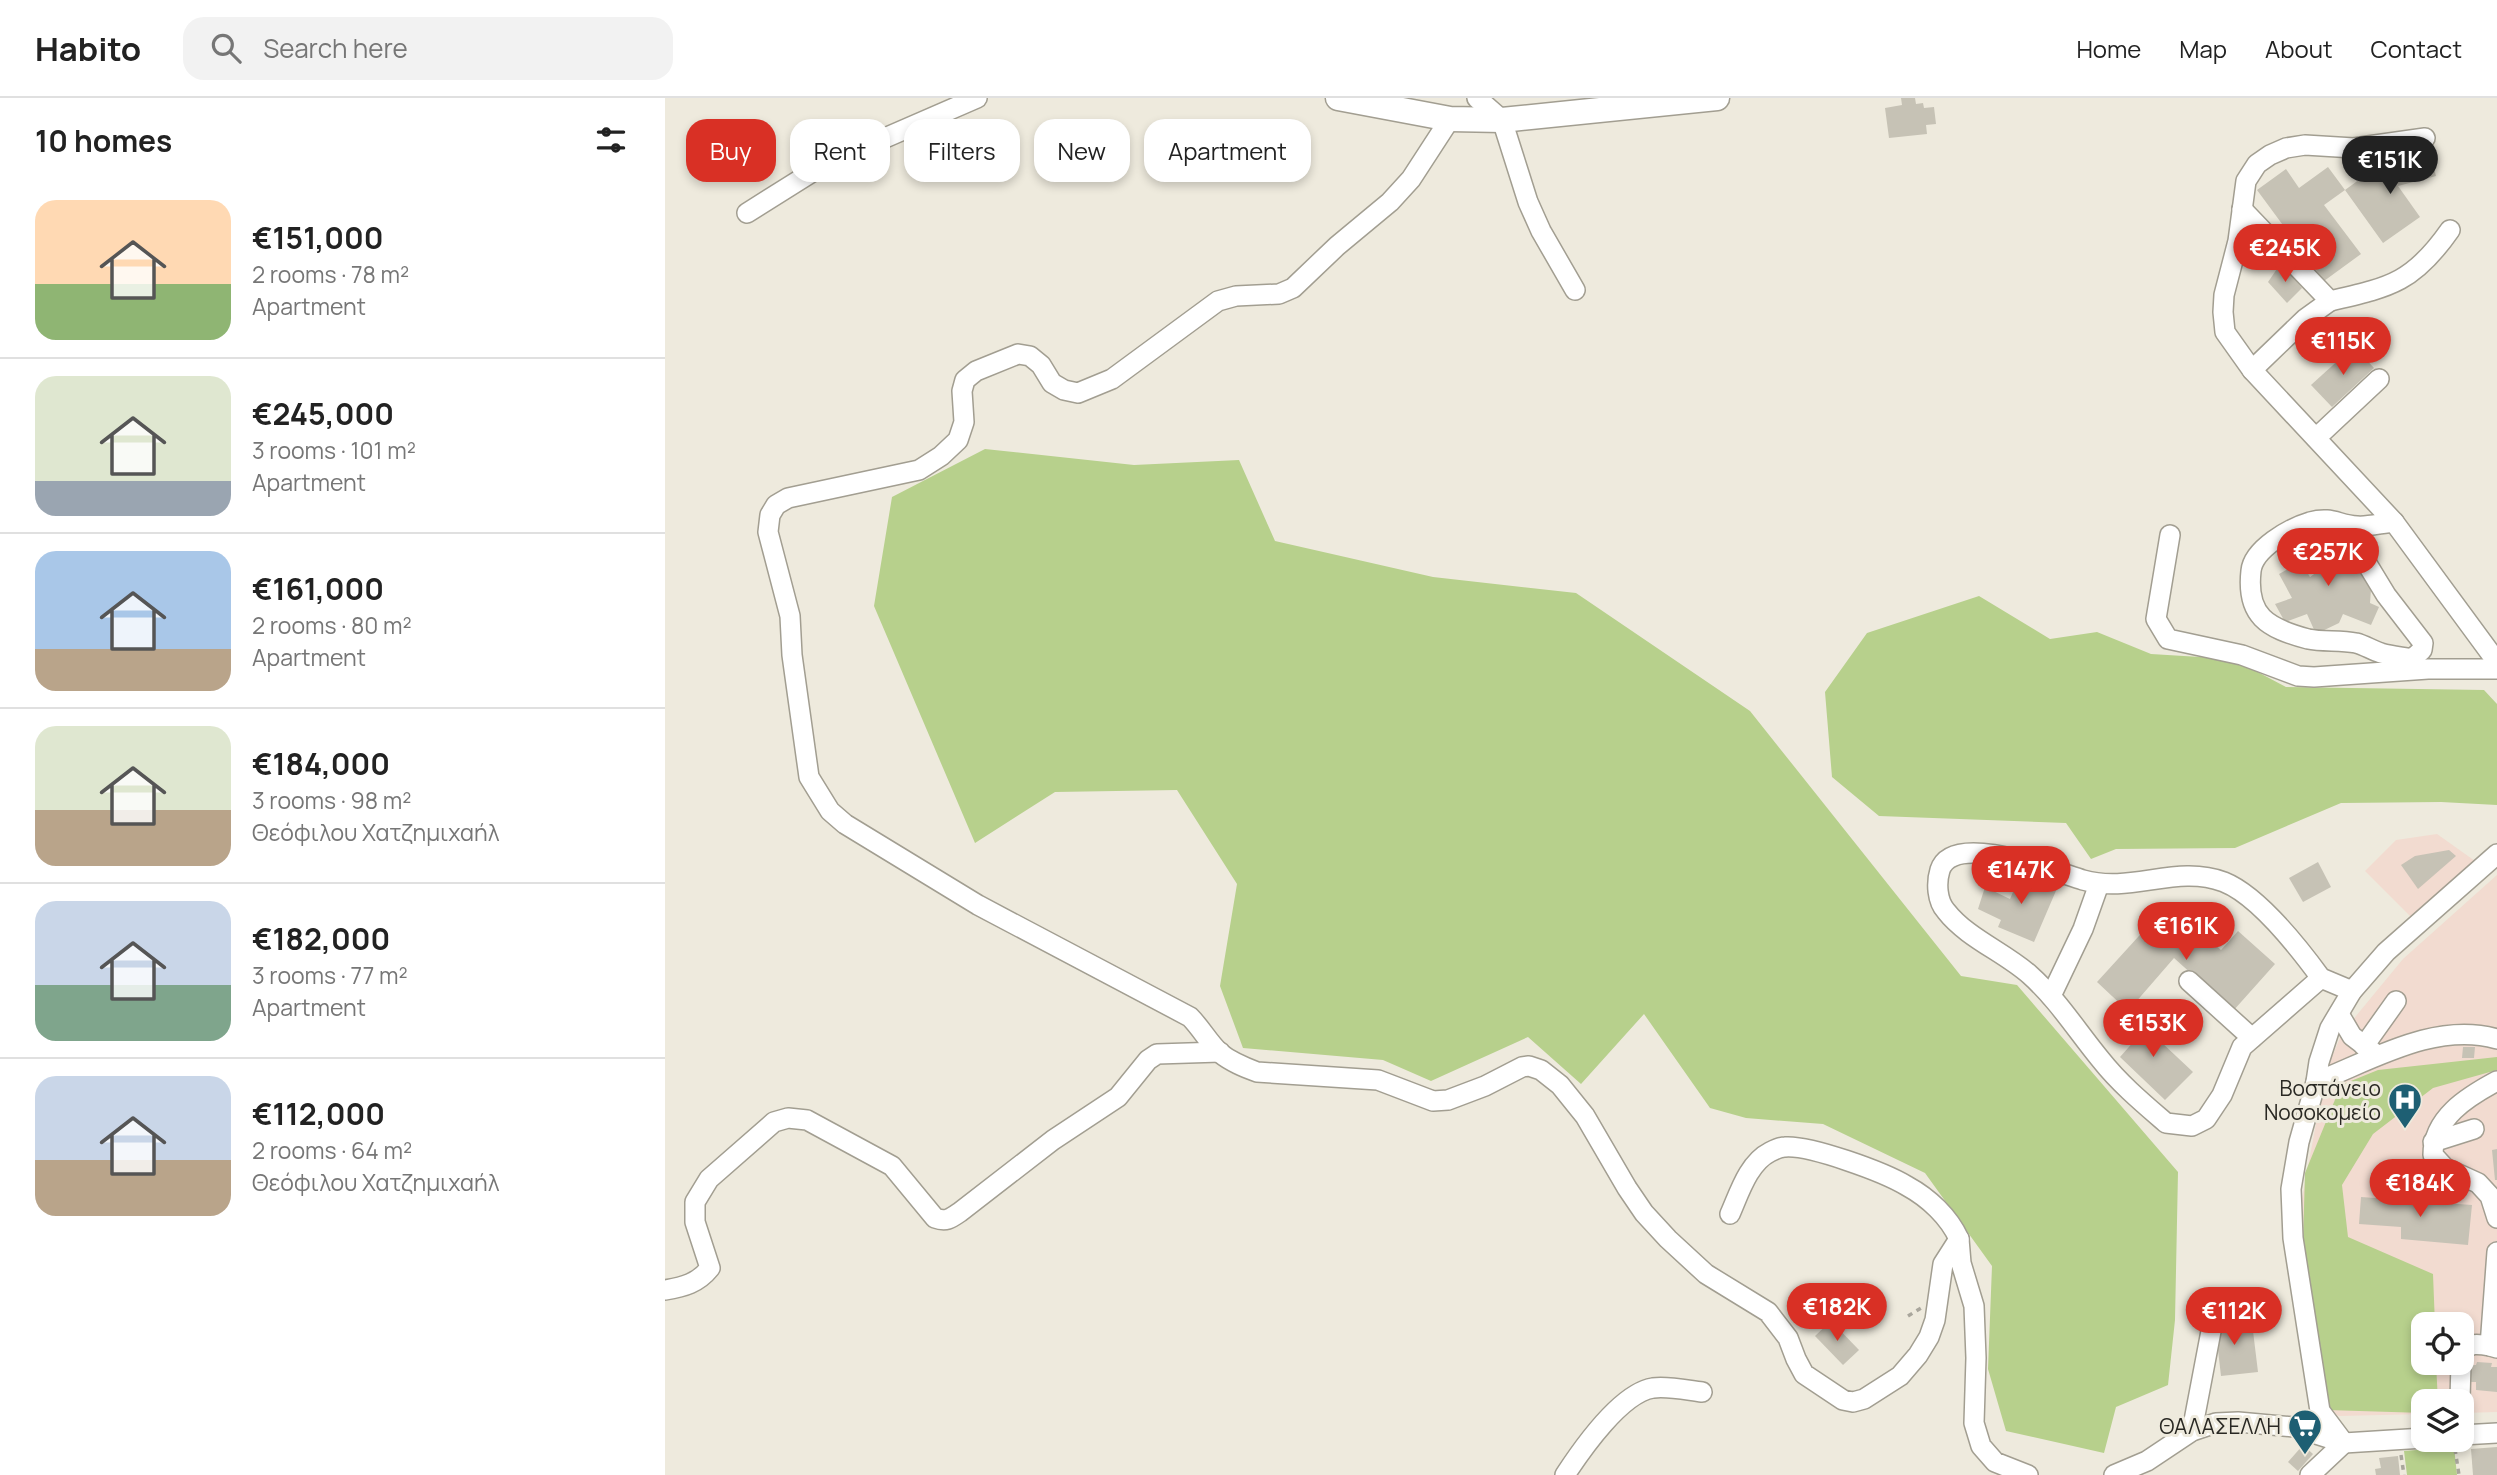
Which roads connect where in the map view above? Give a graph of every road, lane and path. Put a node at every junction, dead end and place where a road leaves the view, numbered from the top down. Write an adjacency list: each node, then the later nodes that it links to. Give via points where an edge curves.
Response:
1 (977, 98): 9 (street, via 825,164)
2 (1338, 98): 5 (main road)
3 (1477, 98): 6 (street)
4 (1710, 98): 6 (main road)
5 (1450, 119): 6 (main road); 32 (street, via 1411,179 1390,202 1293,288 1279,294 1218,301 1112,379 1078,393 1052,383 1030,356 1019,354 976,371 965,380 962,391 964,422 958,440 941,456 919,470 788,498 770,515 768,532 790,615 809,778 830,811 978,905 1190,1017)
6 (1502, 120): 11 (street, via 1528,202)
7 (2425, 138): 8 (street, via 2354,148 2286,148 2257,164 2246,181)
8 (2242, 209): 12 (street); 13 (street, via 2223,312 2225,331)
9 (747, 213)
10 (2450, 230): 12 (street, via 2432,255 2402,279 2376,291)
11 (1575, 290)
12 (2330, 301): 13 (street)
13 (2252, 370): 15 (street)
14 (2379, 379): 15 (street)
15 (2316, 438): 16 (street)
16 (2394, 522): 17 (street); 19 (street)
17 (2356, 526): 17 (street, via 2325,520 2308,523 2267,546 2257,554 2251,569 2252,604 2269,624 2309,639 2359,644 2412,659 2423,643 2358,550)
18 (2170, 535): 20 (street, via 2156,619 2168,639 2242,655 2298,676)
19 (2497, 662)
20 (2497, 669)
21 (2497, 855): 25 (street, via 2386,952)
22 (2099, 884): 23 (street, via 2171,876 2199,876 2226,883 2264,912); 26 (street); 26 (street, via 2009,857 1961,853 1946,859 1940,870 1938,890 1943,908 1955,922 2029,974)
23 (2321, 978): 25 (street); 29 (street)
24 (2189, 981): 29 (street)
25 (2352, 991): 28 (street)
26 (2051, 996): 29 (street, via 2102,1062 2166,1123 2178,1126 2206,1119 2222,1095 2242,1047)
27 (2396, 1001): 31 (street)
28 (2339, 1014): 31 (street, via 2348,1032); 34 (street, via 2330,1028)
29 (2252, 1038)
30 (2497, 1039): 31 (street, via 2438,1036)
31 (2371, 1050): 34 (street, via 2362,1064)
32 (1220, 1052): 39 (street, via 1257,1072 1378,1080 1433,1101 1472,1091 1521,1067 1541,1070 1585,1116 1633,1196 1668,1239 1706,1274 1768,1312 1788,1338 1804,1374 1843,1400 1864,1399 1900,1376 1919,1355 1935,1320 1943,1264); 41 (street, via 1157,1054 1118,1097 943,1221 935,1218 892,1166 872,1154 807,1121 788,1118 774,1122 709,1179 695,1202 695,1222 710,1268 684,1287)
33 (2497, 1081): 36 (street, via 2455,1108)
34 (2316, 1082): 50 (street, via 2291,1189 2293,1238 2320,1411)
35 (2474, 1129): 36 (street)
36 (2433, 1142): 38 (street, via 2433,1156 2445,1168 2478,1183 2490,1196)
37 (1730, 1214): 39 (street, via 1756,1163 1767,1153 1782,1146 1804,1148 1908,1186 1951,1223)
38 (2497, 1218)
39 (1959, 1239): 53 (street, via 1974,1306 1974,1423 1981,1446 1995,1462)
40 (2497, 1252): 44 (street)
41 (665, 1290)
42 (2212, 1326): 46 (street)
43 (2474, 1344): 44 (street)
44 (2493, 1347)
45 (1702, 1392): 52 (street, via 1660,1388 1639,1392 1610,1418)
46 (2192, 1431): 50 (street, via 2238,1422 2294,1427); 54 (street, via 2147,1461)
47 (2497, 1433): 48 (street)
48 (2474, 1434)
49 (2411, 1439): 50 (street)
50 (2344, 1443): 55 (street)
51 (2456, 1452): 56 (path)
52 (1565, 1475)
53 (2028, 1475)
54 (2114, 1475)
55 (2310, 1475)
56 (2459, 1475)

